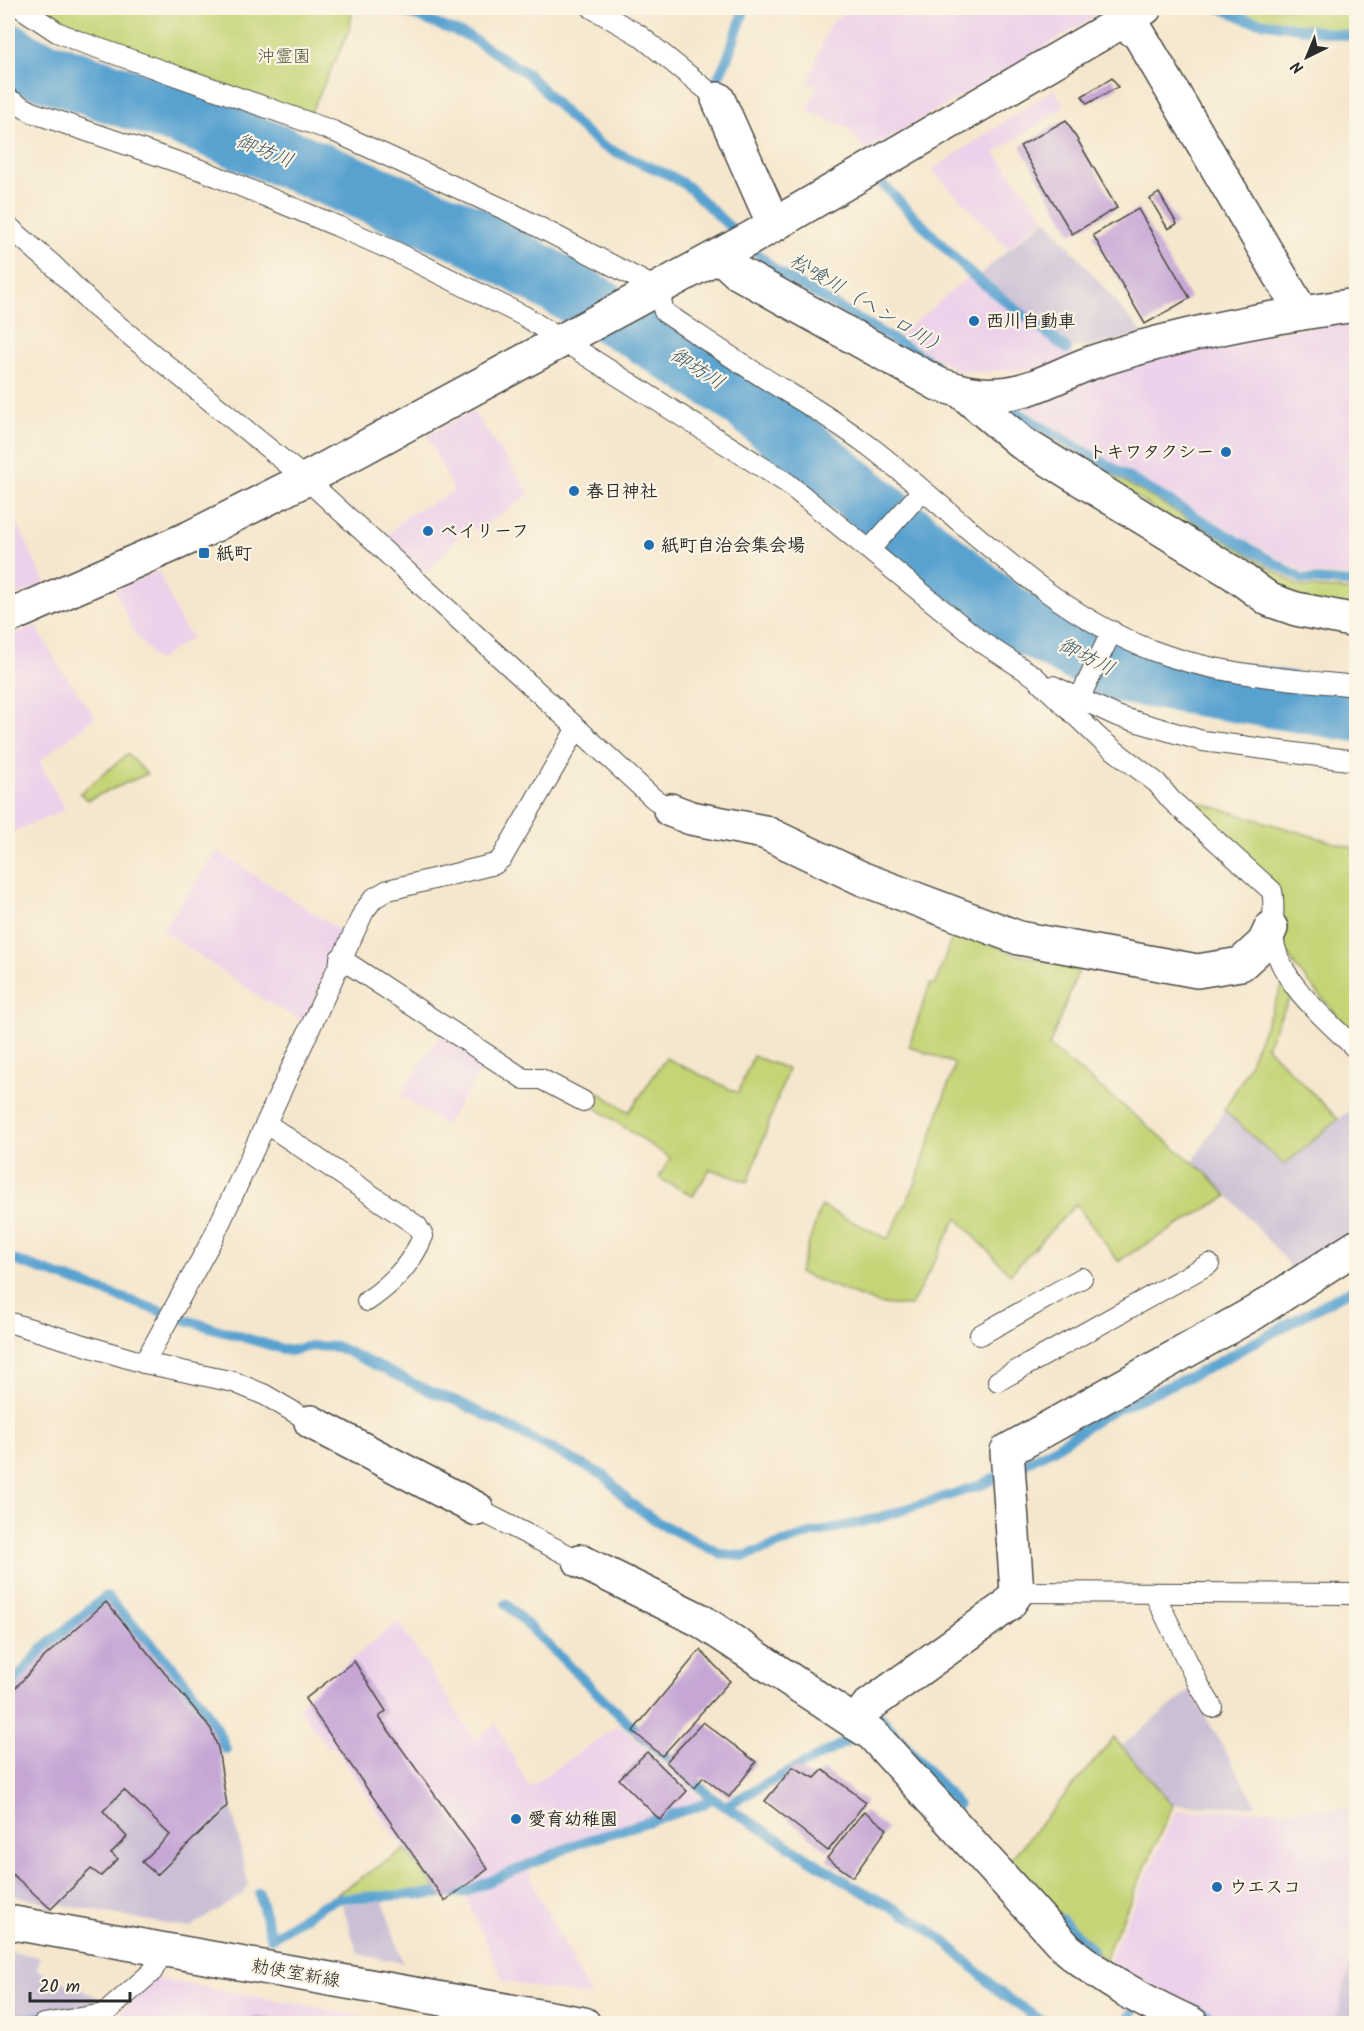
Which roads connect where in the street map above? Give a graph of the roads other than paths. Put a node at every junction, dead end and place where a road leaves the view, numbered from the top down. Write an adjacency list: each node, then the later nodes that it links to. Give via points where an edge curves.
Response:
1 (21, 8): 8 (lane, via 78,41 333,131 508,211)
2 (591, 8): 5 (lane, via 639,34)
3 (1124, 14): 7 (street); 10 (street)
4 (8, 99): 11 (lane, via 69,126 204,171 357,235 502,304)
5 (718, 99): 7 (street)
6 (8, 226): 13 (lane, via 94,306)
7 (746, 241): 8 (street); 12 (street, via 737,272 938,384)
8 (650, 292): 11 (street); 14 (lane, via 664,312 814,407)
9 (1356, 305): 10 (street)
10 (1302, 312): 12 (street, via 1098,360 1021,390)
11 (563, 341): 13 (street); 15 (lane, via 788,483)
12 (980, 394): 17 (street, via 1022,443 1233,573 1270,600)
13 (306, 479): 16 (street, via 191,537); 22 (lane)
14 (922, 491): 15 (lane); 18 (lane, via 1049,595)
15 (870, 549): 19 (lane, via 983,644)
16 (8, 617)
17 (1356, 621)
18 (1112, 631): 20 (lane, via 1151,650 1225,670); 21 (lane)
19 (1034, 676): 21 (lane); 25 (lane, via 1101,740 1157,783 1272,891)
20 (1356, 686)
21 (1078, 699): 23 (lane, via 1117,716 1203,741)
22 (577, 728): 24 (lane); 26 (lane, via 502,858 488,867 418,881 374,898)
23 (1356, 761)
24 (670, 810): 25 (street, via 691,818 764,832 863,879 1019,938 1197,971 1241,964 1264,943)
25 (1271, 928): 27 (lane, via 1275,950 1286,971)
26 (340, 958): 28 (lane, via 524,1079 541,1079); 29 (lane)
27 (1356, 1049)
28 (583, 1101)
29 (267, 1124): 33 (lane, via 417,1226 423,1236 387,1287); 36 (lane, via 213,1238)
30 (1356, 1247): 41 (street, via 1269,1304 1007,1451)
31 (1209, 1264): 37 (lane)
32 (1082, 1278): 35 (lane)
33 (367, 1301)
34 (8, 1322): 36 (lane)
35 (980, 1335)
36 (144, 1363): 38 (lane, via 234,1382)
37 (998, 1381)
38 (311, 1422): 39 (street)
39 (477, 1509): 40 (lane)
40 (580, 1561): 45 (street, via 700,1620)
41 (1017, 1592): 42 (lane); 45 (street, via 1008,1605 867,1707)
42 (1155, 1594): 43 (lane); 44 (lane)
43 (1356, 1594)
44 (1212, 1707)
45 (856, 1724): 50 (street, via 872,1734 1068,1950 1099,1976)
46 (8, 1922): 47 (street, 勅使室新線)
47 (164, 1950): 48 (lane, via 152,1972 104,2014); 49 (street, 勅使室新線)
48 (43, 2024)
49 (584, 2024)
50 (1192, 2024)

